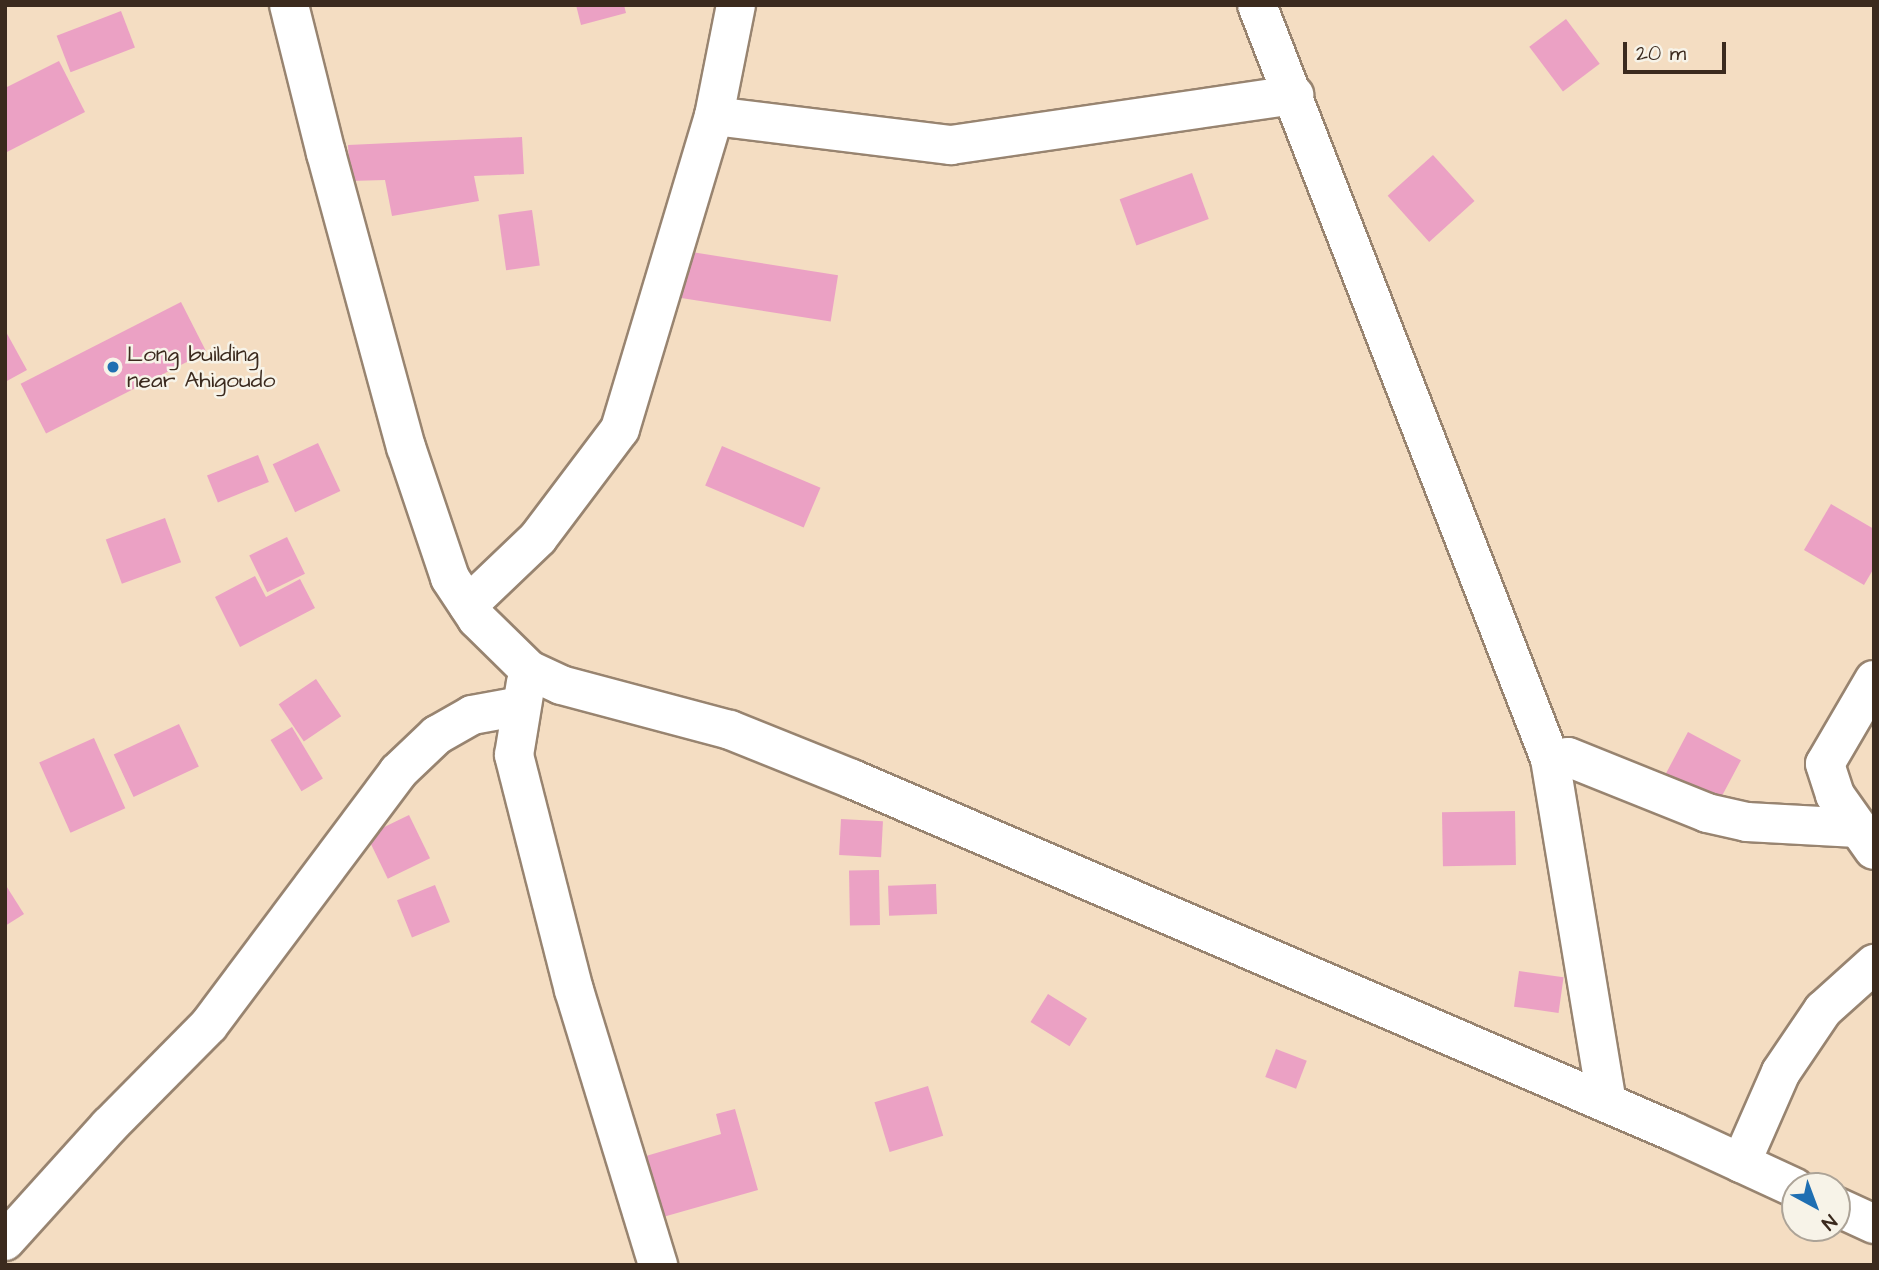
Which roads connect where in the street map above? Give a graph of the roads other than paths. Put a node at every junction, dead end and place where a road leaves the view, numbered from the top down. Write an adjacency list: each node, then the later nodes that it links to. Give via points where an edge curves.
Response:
1 (289, 5): 6 (street, via 406,447 450,578)
2 (736, 5): 5 (street)
3 (1257, 5): 4 (street)
4 (1294, 95): 5 (street, via 951,145); 10 (street)
5 (713, 116): 6 (street, via 620,429 538,538)
6 (468, 605): 7 (street)
7 (529, 670): 9 (street); 13 (street, via 561,685 730,730)
8 (1874, 680): 11 (street, via 1825,764 1835,795)
9 (521, 706): 18 (street, via 472,715 437,735 398,772 209,1025 118,1116); 19 (street, via 514,755 527,811 574,990)
10 (1550, 760): 11 (street, via 1568,757 1707,813); 13 (street)
11 (1865, 839)
12 (1874, 964): 14 (street, via 1823,1010 1780,1072)
13 (1608, 1103): 14 (street)
14 (1741, 1163): 15 (street)
15 (1781, 1182)
16 (1851, 1213): 17 (street)
17 (1874, 1224)
18 (5, 1241)
19 (658, 1265)

